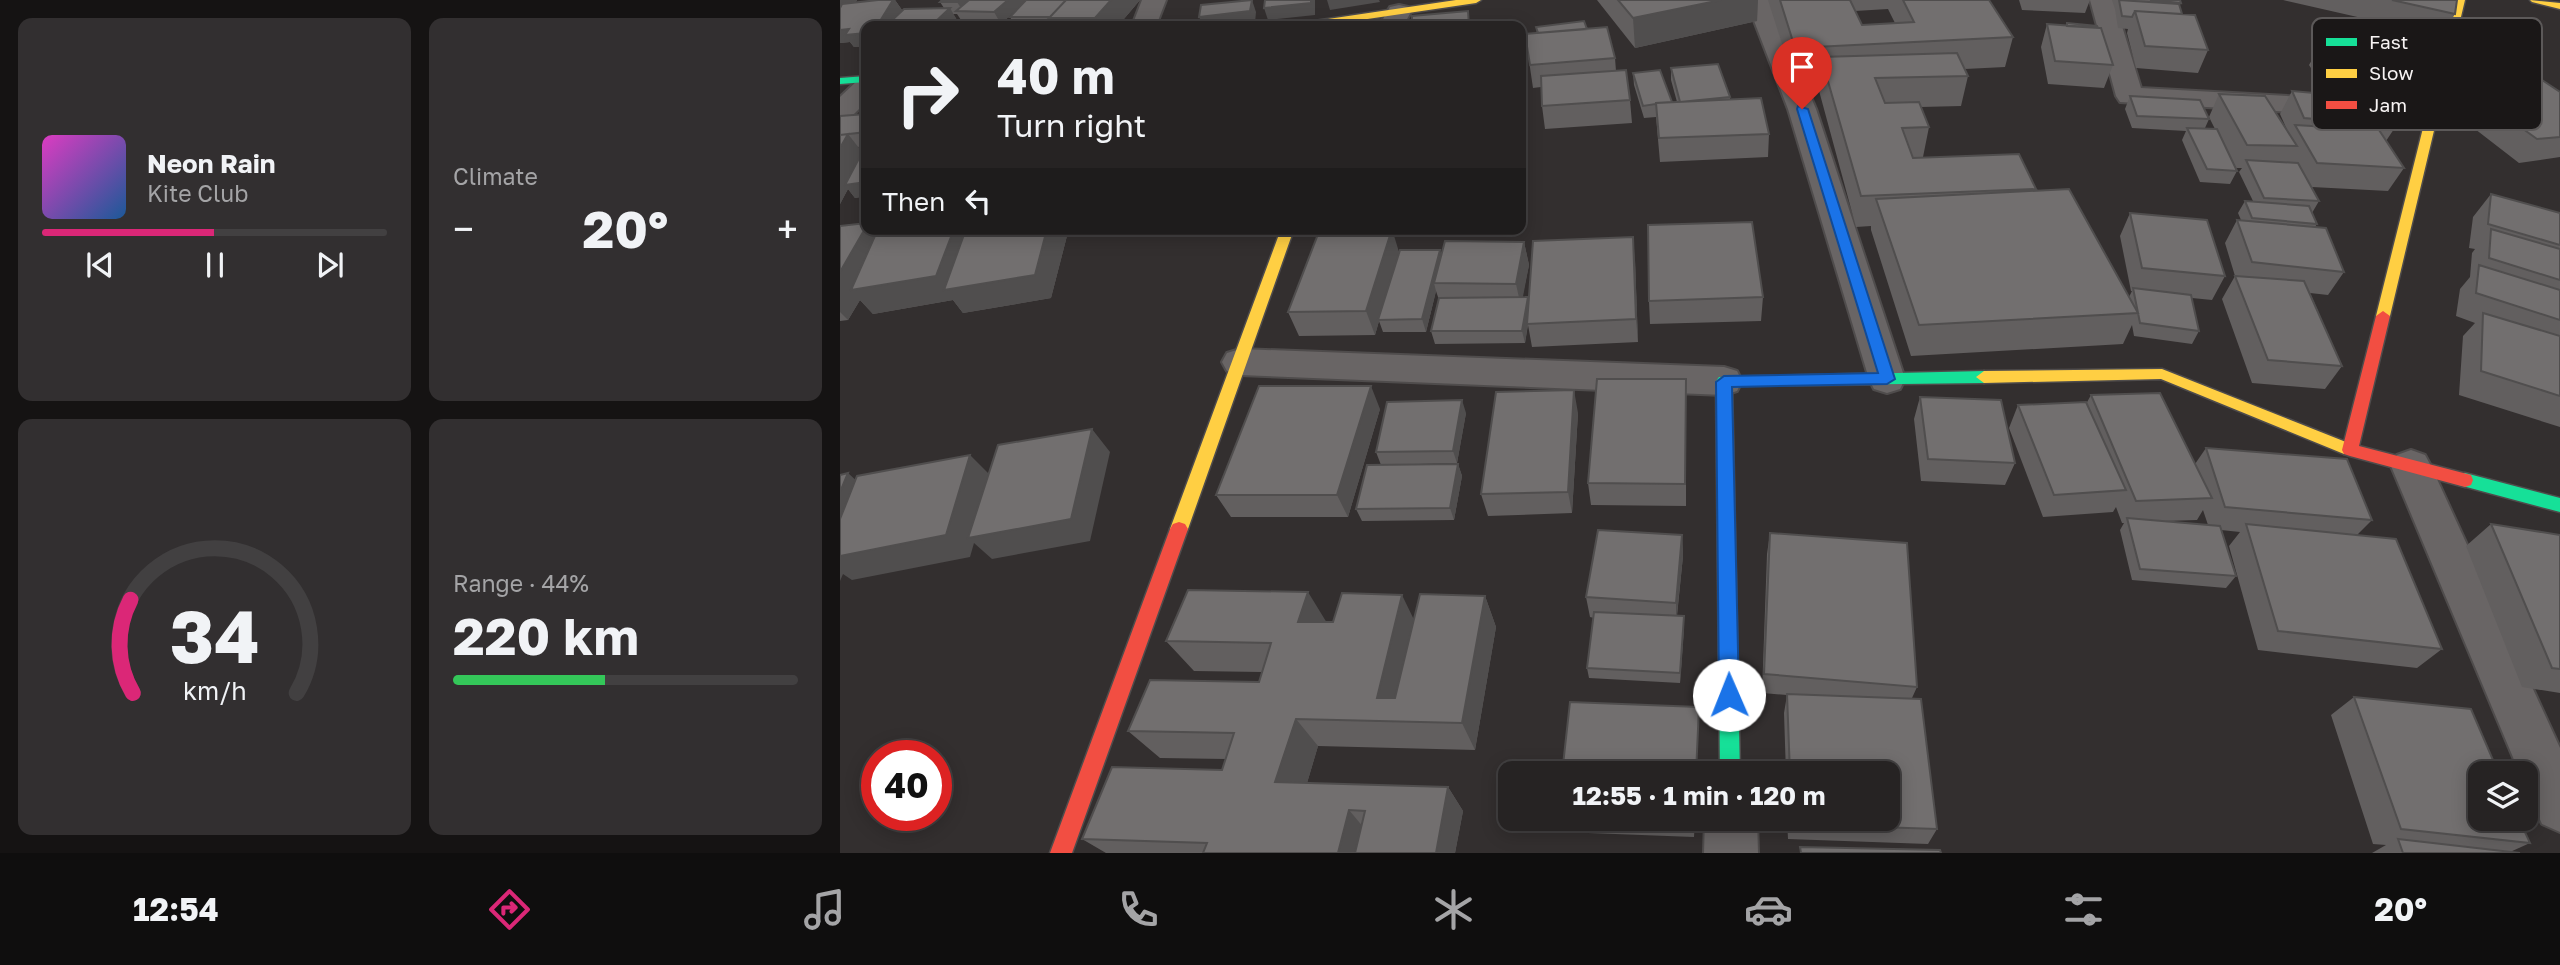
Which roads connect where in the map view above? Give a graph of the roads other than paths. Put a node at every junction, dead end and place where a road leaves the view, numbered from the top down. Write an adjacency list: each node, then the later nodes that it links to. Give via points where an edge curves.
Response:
1 (1154, 0): 10 (street)
2 (1476, 0): 9 (main road)
3 (1758, 0): 20 (street, via 1802,109)
4 (2102, 0): 15 (street, via 2130,96)
5 (2460, 0): 8 (main road)
6 (2535, 0): 7 (main road)
7 (2560, 6)
8 (2456, 18)
9 (1395, 19): 11 (main road)
10 (1146, 21)
11 (1368, 21)
12 (861, 79): 13 (main road)
13 (840, 81)
14 (861, 92): 16 (street)
15 (2312, 106)
16 (840, 112)
17 (2429, 130): 22 (main road)
18 (1286, 235): 19 (main road)
19 (1240, 362): 21 (street); 28 (main road)
20 (1887, 379): 21 (main road); 22 (main road, via 2162,374)
21 (1724, 382): 25 (main road)
22 (2350, 450): 23 (main road)
23 (2411, 466): 24 (main road); 26 (street)
24 (2560, 505)
25 (1730, 761)
26 (2560, 806)
27 (1731, 831): 29 (street)
28 (1061, 853)
29 (1731, 853)

